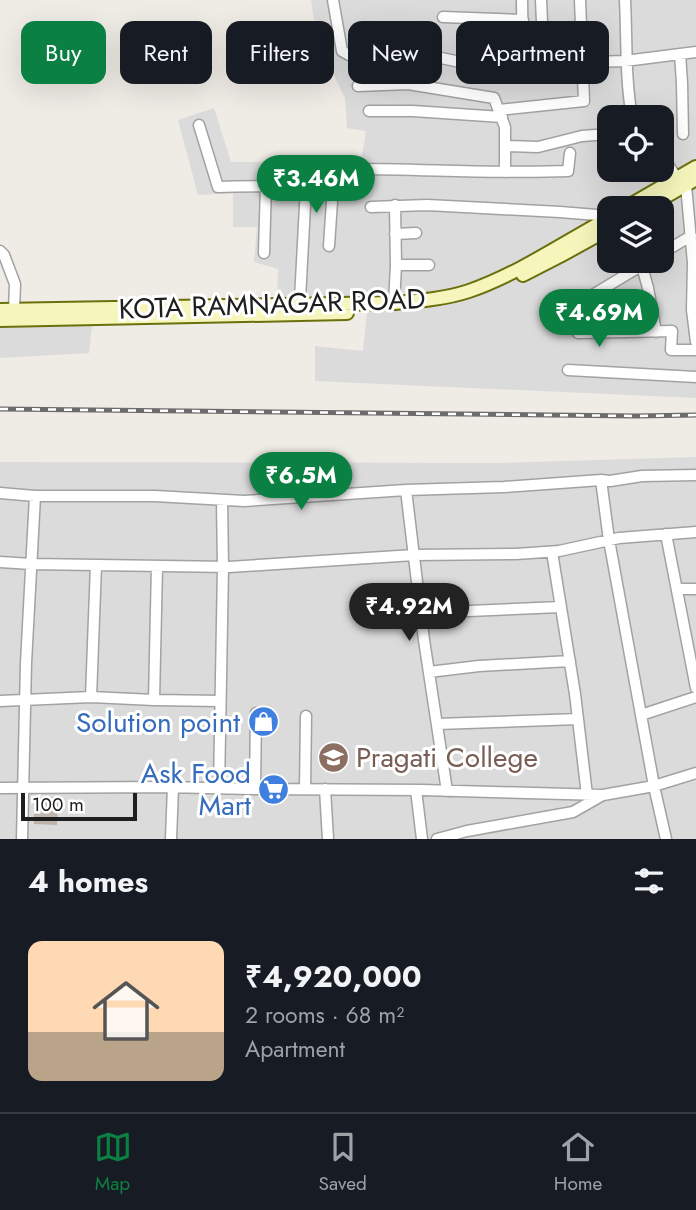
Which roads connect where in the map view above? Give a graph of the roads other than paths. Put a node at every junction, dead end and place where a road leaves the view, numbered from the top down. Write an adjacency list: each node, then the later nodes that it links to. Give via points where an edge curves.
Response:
1 (333, 0): 12 (street, via 342,51 349,55)
2 (522, 0): 7 (street)
3 (541, 0): 8 (street)
4 (580, 0): 9 (street)
5 (625, 0): 14 (street)
6 (443, 17): 7 (street)
7 (523, 20)
8 (542, 21)
9 (581, 21)
10 (696, 52): 11 (street)
11 (680, 54): 14 (street); 21 (street)
12 (456, 61)
13 (609, 61): 14 (street)
14 (625, 61): 17 (street)
15 (584, 84): 19 (street, via 584,101)
16 (358, 86): 19 (street, via 408,84 494,98)
17 (630, 105)
18 (369, 111): 19 (street)
19 (501, 114): 23 (street)
20 (199, 125): 28 (street, via 218,187)
21 (683, 134)
22 (597, 135): 23 (street, via 538,147)
23 (506, 146): 26 (street)
24 (570, 153): 26 (street, via 568,171)
25 (696, 167): 27 (street)
26 (505, 172): 30 (street, via 354,170 355,186)
27 (685, 183): 31 (street); 32 (street); 40 (street)
28 (266, 185): 29 (street); 44 (street)
29 (306, 187): 30 (street); 49 (street)
30 (333, 187): 41 (street)
31 (654, 196)
32 (665, 196)
33 (395, 205): 34 (street); 35 (street); 38 (street)
34 (371, 207)
35 (597, 216)
36 (597, 224): 50 (street, KOTA RAMNAGAR ROAD, via 469,291)
37 (416, 233): 38 (street)
38 (396, 234): 45 (street)
39 (597, 236): 54 (street, via 497,287 465,301 438,306 284,315)
40 (691, 236): 42 (street); 57 (street)
41 (329, 246)
42 (674, 246)
43 (0, 251): 53 (street, via 15,284)
44 (264, 253)
45 (396, 265): 46 (street); 50 (street)
46 (429, 265)
47 (629, 273): 51 (street)
48 (647, 273): 56 (street)
49 (300, 299)
50 (394, 303): 53 (street, KOTA RAMNAGAR ROAD)
51 (576, 305): 55 (street); 56 (street, via 578,333)
52 (0, 310): 53 (street, KOTA RAMNAGAR ROAD)
53 (14, 310)
54 (0, 320)
55 (547, 320)
56 (656, 332): 58 (street, via 672,331 671,350)
57 (696, 342)
58 (696, 350)
59 (568, 370): 60 (street)
60 (696, 377)
61 (696, 475): 62 (street)
62 (601, 480): 63 (street); 69 (street)
63 (406, 489): 66 (street); 71 (street)
64 (0, 494): 65 (street)
65 (35, 496): 66 (street); 73 (street)
66 (222, 500): 76 (street)
67 (696, 532): 68 (street)
68 (666, 534): 69 (street); 77 (street)
69 (609, 540): 70 (street); 91 (street)
70 (552, 552): 71 (street); 79 (street)
71 (414, 555): 76 (street); 80 (street)
72 (0, 562): 73 (street)
73 (31, 564): 74 (street); 86 (street)
74 (96, 565): 75 (street); 84 (street)
75 (157, 566): 76 (street); 87 (street)
76 (223, 567): 89 (street)
77 (677, 589): 78 (street); 83 (street)
78 (696, 589)
79 (560, 607): 80 (street); 81 (street)
80 (421, 613): 82 (street)
81 (570, 661): 82 (street); 93 (street)
82 (429, 672): 94 (street)
83 (696, 688)
84 (91, 697): 86 (street); 87 (street)
85 (696, 697): 91 (street)
86 (26, 699): 88 (street); 97 (street)
87 (154, 700): 89 (street)
88 (0, 701)
89 (220, 701): 100 (street)
90 (256, 713): 101 (street)
91 (641, 715): 96 (street)
92 (306, 716): 102 (street)
93 (578, 719): 94 (street); 106 (street)
94 (437, 724): 105 (street)
95 (696, 773): 96 (street)
96 (654, 786): 107 (street); 113 (street)
97 (22, 787): 98 (street); 99 (street); 108 (street)
98 (173, 787): 100 (street); 109 (street)
99 (0, 788)
100 (219, 788): 101 (street)
101 (255, 789): 102 (street)
102 (305, 789): 103 (street)
103 (325, 789): 104 (street); 110 (street)
104 (416, 790): 105 (street); 111 (street)
105 (447, 791): 106 (street)
106 (587, 794): 107 (street)
107 (603, 795): 112 (street, via 573,812)
108 (22, 839)
109 (171, 839)
110 (328, 839)
111 (422, 839)
112 (437, 839)
113 (666, 839)

